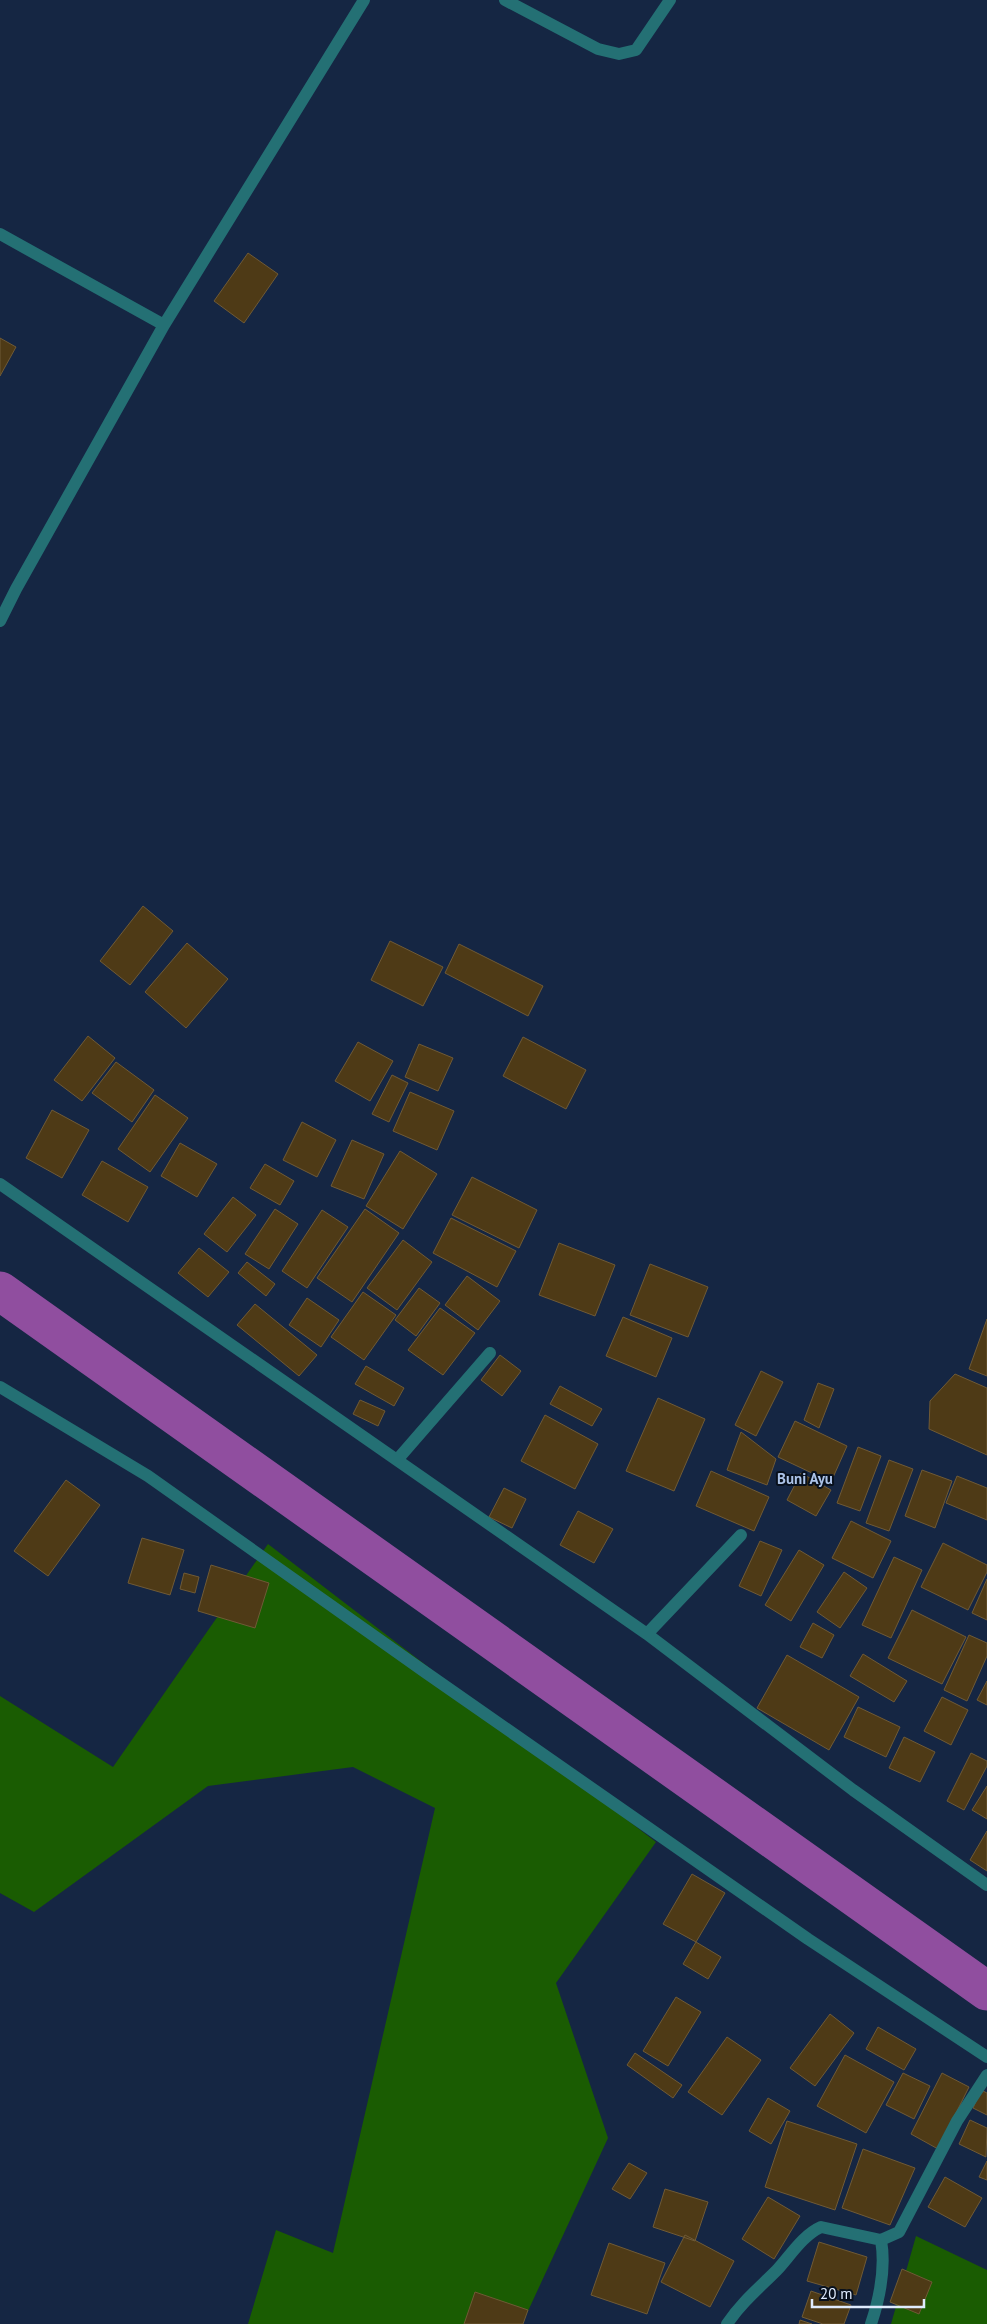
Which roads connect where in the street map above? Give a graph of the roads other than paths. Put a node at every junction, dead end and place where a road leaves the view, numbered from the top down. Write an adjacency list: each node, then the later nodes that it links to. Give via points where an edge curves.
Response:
1 (364, 0): 5 (street)
2 (505, 0): 3 (street, via 598,49 619,54 636,50)
3 (670, 0)
4 (0, 234): 5 (street)
5 (164, 325): 6 (street)
6 (0, 621)
7 (0, 1184): 10 (street)
8 (490, 1353): 10 (street)
9 (0, 1387): 14 (street, via 148,1476 800,1934)
10 (397, 1460): 12 (street)
11 (740, 1535): 12 (street)
12 (647, 1634): 13 (street, via 853,1790)
13 (987, 1885)
14 (987, 2057)
15 (987, 2075): 16 (street, via 957,2121 900,2232)
16 (881, 2240): 17 (street, via 821,2227 812,2230 752,2292); 18 (street, via 884,2260)
17 (727, 2324)
18 (871, 2324)

